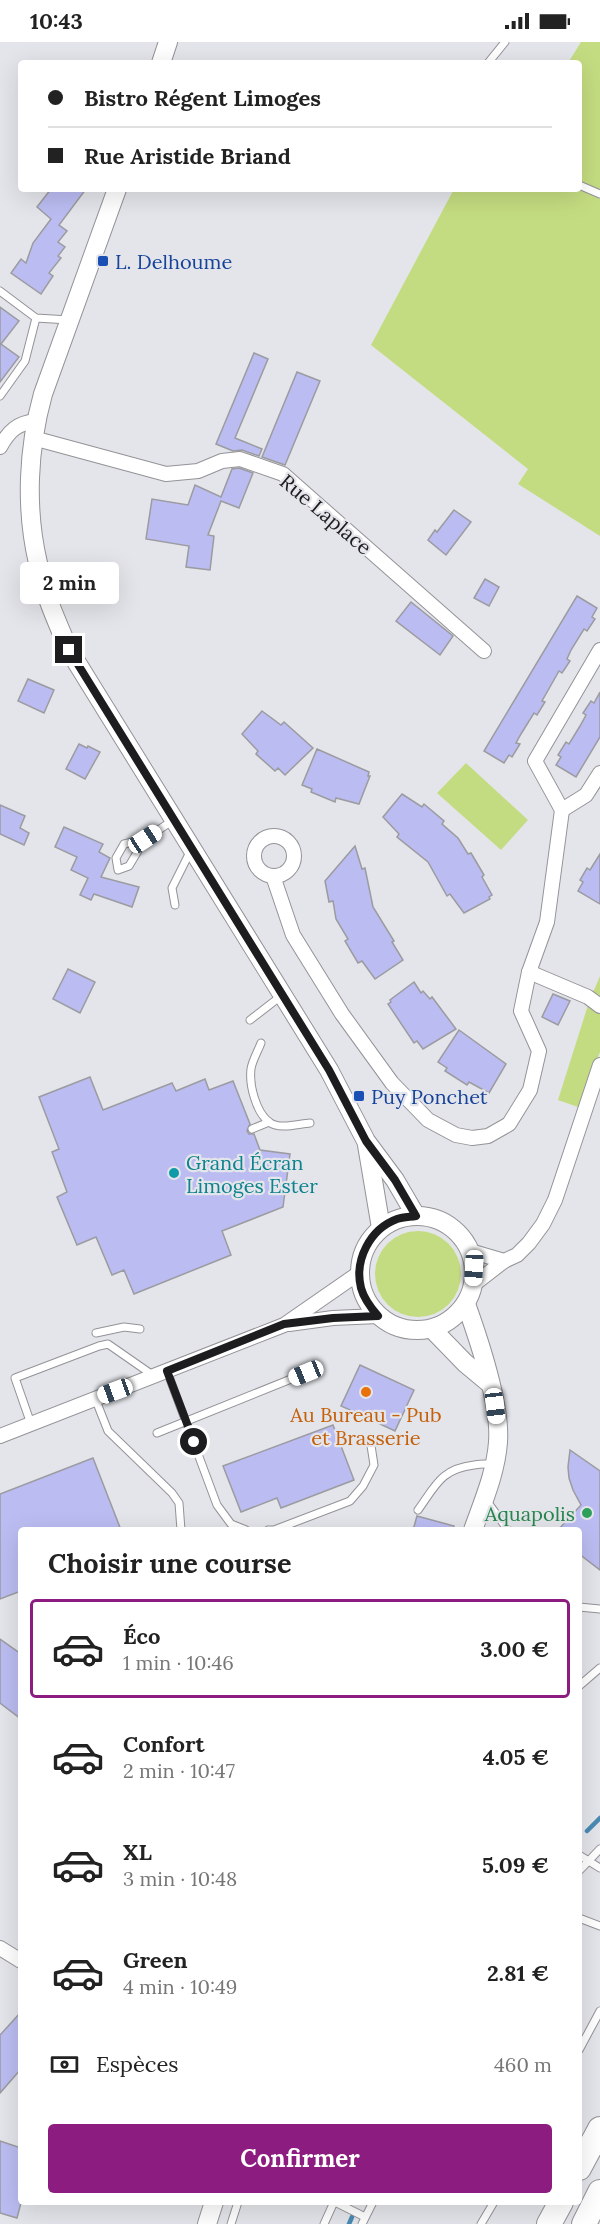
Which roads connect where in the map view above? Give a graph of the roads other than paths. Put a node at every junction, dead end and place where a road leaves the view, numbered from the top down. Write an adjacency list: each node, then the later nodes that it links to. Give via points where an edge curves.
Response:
1 (168, 42): 3 (street)
2 (505, 42): 4 (lane)
3 (162, 60)
4 (490, 60)
5 (582, 186): 7 (lane)
6 (116, 192): 10 (street)
7 (600, 194)
8 (0, 291): 9 (lane)
9 (36, 318): 10 (lane); 11 (lane, via 25,361)
10 (70, 320): 12 (street)
11 (0, 396)
12 (34, 430): 13 (street, via 22,423 9,432); 15 (street, Rue Laplace, via 166,474 198,471 222,461 240,459 283,474); 18 (street, via 30,472 32,525 50,606 69,650)
13 (0, 447)
14 (600, 650): 17 (street, via 535,761)
15 (484, 651)
16 (600, 773): 17 (street, via 586,795)
17 (562, 810): 23 (street, via 547,922)
18 (175, 820): 19 (lane); 20 (street)
19 (145, 839): 19 (lane, via 129,866 118,870 116,858 124,844)
20 (192, 847): 22 (lane, via 172,888); 24 (street)
21 (273, 876): 23 (street, via 293,935 342,1014 392,1083 428,1120 456,1135 488,1136 509,1124 530,1090 538,1051 521,1011)
22 (175, 905)
23 (529, 972): 25 (street)
24 (282, 995): 26 (lane); 32 (street, via 329,1070)
25 (600, 1006)
26 (250, 1020)
27 (261, 1042): 29 (lane, via 251,1068 252,1090)
28 (600, 1065): 36 (street, via 555,1200 529,1243 517,1256)
29 (269, 1122): 30 (lane, via 280,1126); 31 (lane)
30 (310, 1123)
31 (252, 1129)
32 (366, 1141): 33 (street); 34 (street)
33 (416, 1216): 34 (street); 35 (street, via 448,1225)
34 (381, 1228): 37 (street, via 369,1240)
35 (470, 1251): 36 (street); 38 (street)
36 (504, 1262): 38 (street)
37 (359, 1273): 40 (street, via 364,1296); 41 (street)
38 (473, 1285): 39 (street)
39 (466, 1304): 43 (street, via 451,1320); 47 (street)
40 (378, 1316): 41 (street); 43 (street, via 413,1331)
41 (284, 1324): 46 (street)
42 (140, 1329): 44 (lane, via 124,1327)
43 (432, 1329): 47 (street)
44 (96, 1334)
45 (306, 1373): 49 (lane)
46 (161, 1374): 48 (street); 49 (lane); 50 (lane, via 108,1344 15,1378)
47 (489, 1383): 54 (street, via 499,1431)
48 (95, 1398): 50 (street); 57 (lane, via 108,1431 179,1503)
49 (186, 1421): 51 (lane); 58 (lane, via 217,1505 231,1524)
50 (32, 1424): 52 (street)
51 (157, 1433)
52 (0, 1436)
53 (370, 1439): 59 (lane, via 374,1465 350,1501)
54 (495, 1465): 55 (street); 56 (lane, via 460,1467 448,1472)
55 (485, 1498): 60 (street); 61 (lane)
56 (418, 1510)
57 (181, 1527)
58 (238, 1527)
59 (282, 1527)
60 (474, 1527)
61 (506, 1527)
62 (582, 1607): 63 (lane)
63 (600, 1609)
64 (600, 1668): 65 (lane)
65 (582, 1683)
66 (600, 1849): 68 (lane)
67 (582, 1857): 68 (lane)
68 (587, 1861): 69 (lane); 70 (lane)
69 (582, 1867)
70 (600, 1868)
71 (582, 1919): 72 (lane)
72 (600, 1926)
73 (0, 1948): 74 (street)
74 (18, 1959)
75 (600, 2011): 76 (lane)
76 (582, 2044)
77 (600, 2128): 78 (highway)
78 (582, 2162)
79 (213, 2205): 87 (street)
80 (237, 2205): 88 (lane)
81 (333, 2205): 89 (lane)
82 (339, 2205): 86 (lane)
83 (372, 2205): 86 (lane)
84 (492, 2205): 90 (lane)
85 (559, 2205): 91 (highway)
86 (364, 2220)
87 (207, 2224)
88 (231, 2224)
89 (324, 2224)
90 (481, 2224)
91 (549, 2224)

